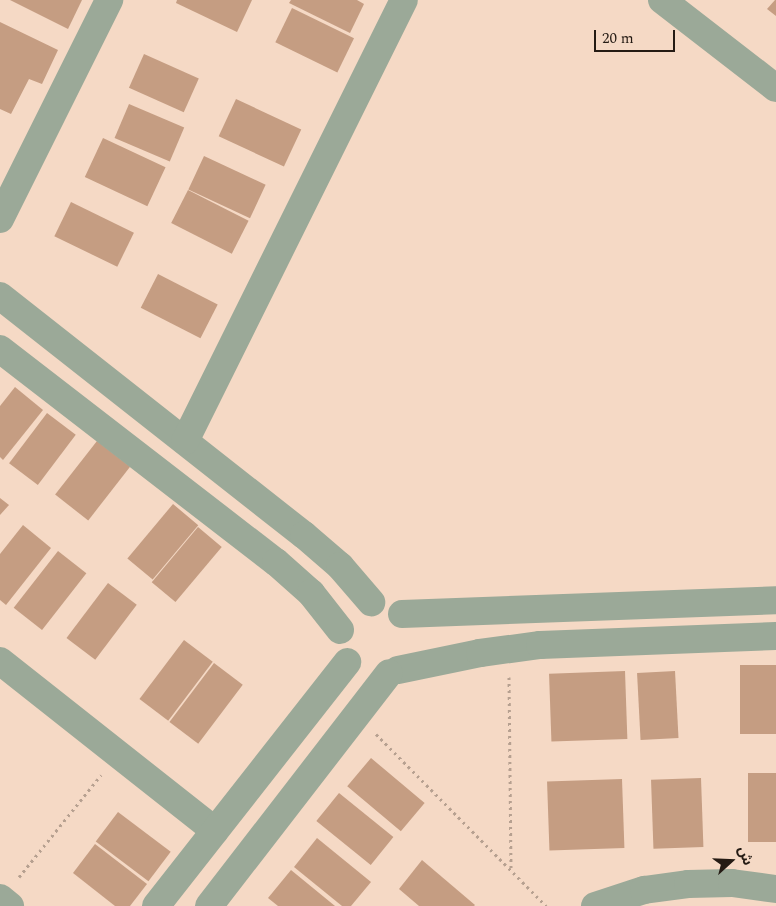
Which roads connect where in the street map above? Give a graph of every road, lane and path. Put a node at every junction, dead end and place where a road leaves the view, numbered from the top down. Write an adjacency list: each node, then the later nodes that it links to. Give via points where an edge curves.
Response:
1 (109, 0): 5 (street)
2 (404, 0): 8 (street)
3 (662, 0): 4 (street)
4 (776, 88)
5 (0, 219)
6 (0, 296): 8 (street)
7 (0, 349): 11 (street, via 294,577)
8 (185, 441): 10 (street, via 322,550)
9 (776, 600): 12 (street)
10 (371, 602): 11 (street, via 351,612); 12 (street, via 382,602)
11 (340, 630): 16 (street, via 338,641)
12 (409, 631): 17 (street, via 410,652)
13 (776, 636): 14 (street)
14 (508, 649): 17 (street); 21 (path)
15 (0, 662): 19 (street)
16 (347, 662): 17 (street, via 366,675); 20 (street)
17 (393, 672): 18 (street)
18 (357, 715): 21 (path); 25 (street)
19 (118, 755): 20 (street); 23 (path)
20 (215, 831): 24 (street)
21 (511, 871): 26 (path)
22 (776, 889): 27 (street, via 732,883 688,884 644,890)
23 (4, 901)
24 (156, 906)
25 (209, 906)
26 (546, 906)
27 (595, 906)

